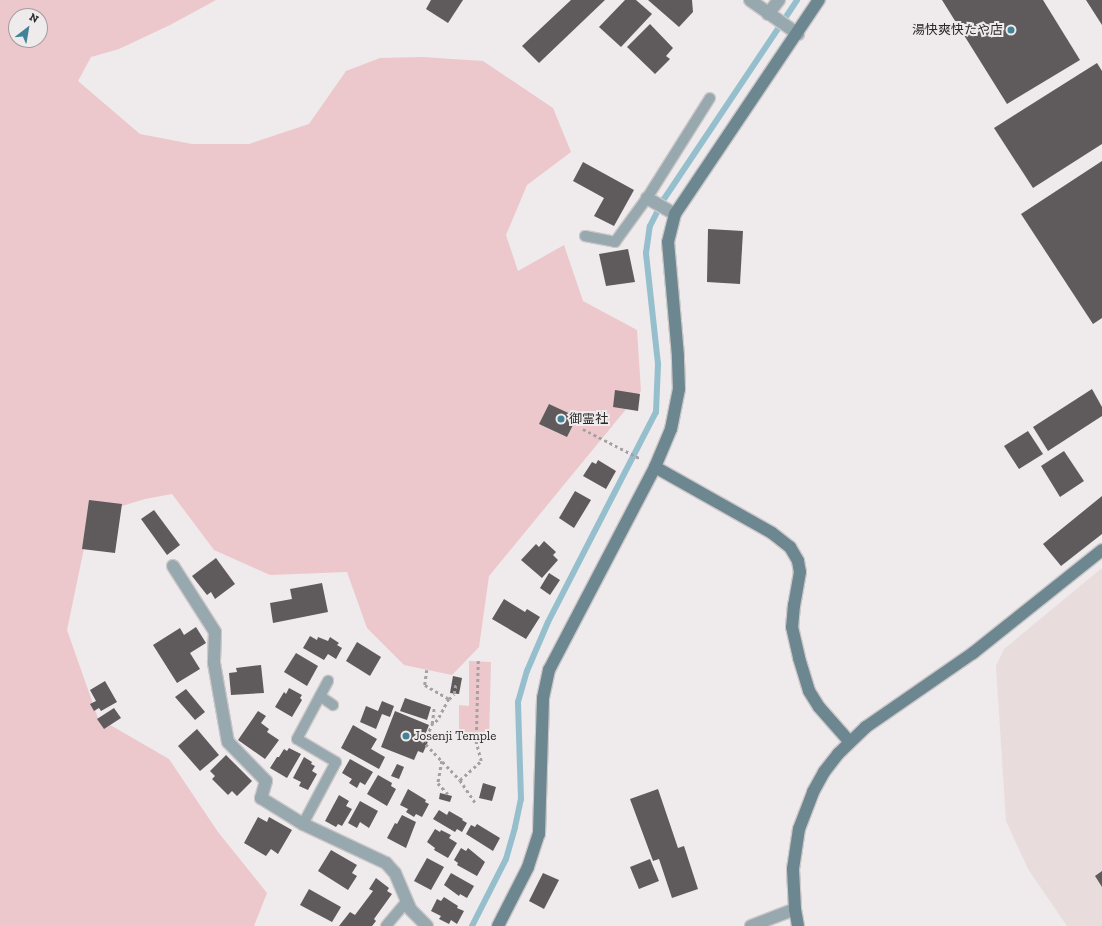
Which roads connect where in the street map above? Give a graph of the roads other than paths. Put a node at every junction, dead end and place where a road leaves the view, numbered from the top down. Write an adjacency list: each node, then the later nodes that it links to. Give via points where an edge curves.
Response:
1 (750, 0): 4 (street)
2 (779, 0): 4 (street)
3 (819, 0): 5 (street)
4 (768, 14): 5 (street)
5 (798, 34): 8 (street)
6 (710, 98): 7 (lane)
7 (647, 198): 8 (street); 9 (lane, via 615,242)
8 (670, 212): 10 (street, via 668,242 680,389 671,429)
9 (585, 236)
10 (655, 466): 16 (street, via 772,533 790,547 798,561 800,572 792,627 801,665 809,691 819,707); 22 (street, via 549,670 543,698 539,834 528,867)
11 (1102, 550): 16 (street, via 973,653 866,727)
12 (173, 566): 17 (street, via 215,632 214,663 228,742 266,781 261,798)
13 (328, 681): 14 (lane)
14 (320, 696): 15 (lane); 17 (lane, via 297,739 336,762)
15 (333, 705)
16 (849, 742): 19 (street, via 824,772 805,809 793,869)
17 (303, 824): 18 (street, via 386,863 395,873)
18 (407, 901): 20 (lane); 21 (street, via 410,909)
19 (795, 909): 23 (street); 24 (street)
20 (386, 926)
21 (427, 926)
22 (498, 926)
23 (751, 926)
24 (798, 926)

